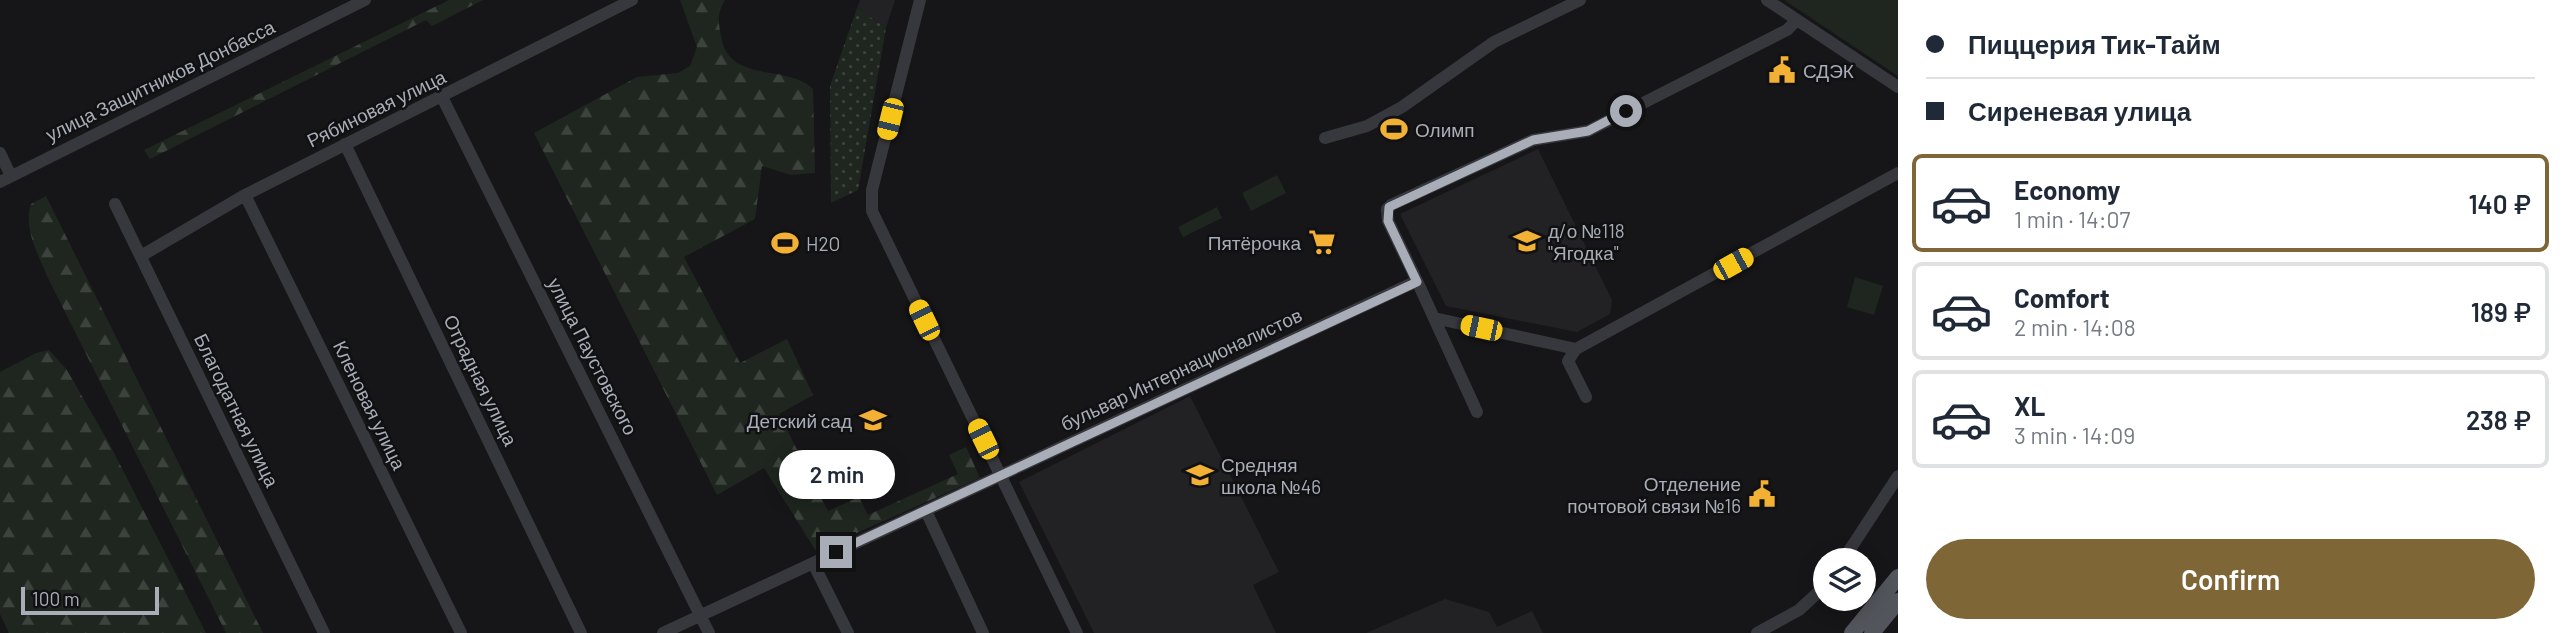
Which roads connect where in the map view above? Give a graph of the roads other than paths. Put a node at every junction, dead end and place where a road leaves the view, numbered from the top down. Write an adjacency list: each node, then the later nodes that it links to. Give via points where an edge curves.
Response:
1 (365, 0): 13 (street, улица Защитников Донбасса)
2 (632, 0): 8 (street, Рябиновая улица)
3 (920, 0): 22 (street, via 872,190 872,211)
4 (1580, 0): 9 (street, via 1493,42 1402,107 1367,126)
5 (1767, 0): 6 (street)
6 (1797, 20): 7 (street); 17 (street, via 1787,30 1588,131 1533,140 1391,205 1388,221)
7 (1898, 87)
8 (442, 97): 10 (street, Рябиновая улица); 30 (street, улица Паустовского)
9 (1325, 138)
10 (345, 144): 14 (street, Рябиновая улица); 33 (street, Отрадная улица)
11 (0, 153): 13 (street)
12 (1898, 173): 19 (street)
13 (6, 179)
14 (245, 195): 16 (street, Рябиновая улица); 32 (street, Кленовая улица)
15 (116, 204): 16 (street, Благодатная улица)
16 (141, 256): 31 (street, Благодатная улица)
17 (1417, 282): 18 (street); 22 (street, бульвар Интернационалистов)
18 (1434, 318): 19 (street); 21 (street)
19 (1576, 349): 20 (street, via 1568,362)
20 (1586, 397)
21 (1477, 412)
22 (1000, 474): 24 (street, бульвар Интернационалистов); 38 (street)
23 (1898, 475): 25 (street)
24 (926, 511): 26 (street, бульвар Интернационалистов); 37 (street)
25 (1851, 548)
26 (813, 563): 30 (street, бульвар Интернационалистов); 36 (street)
27 (1898, 578): 40 (main road)
28 (1813, 597): 39 (street)
29 (1898, 601): 41 (main road)
30 (700, 614): 34 (street, бульвар Интернационалистов); 35 (street, улица Паустовского)
31 (324, 633)
32 (461, 633)
33 (581, 633)
34 (663, 633)
35 (709, 633)
36 (848, 633)
37 (983, 633)
38 (1077, 633)
39 (1757, 633)
40 (1852, 633)
41 (1872, 633)

